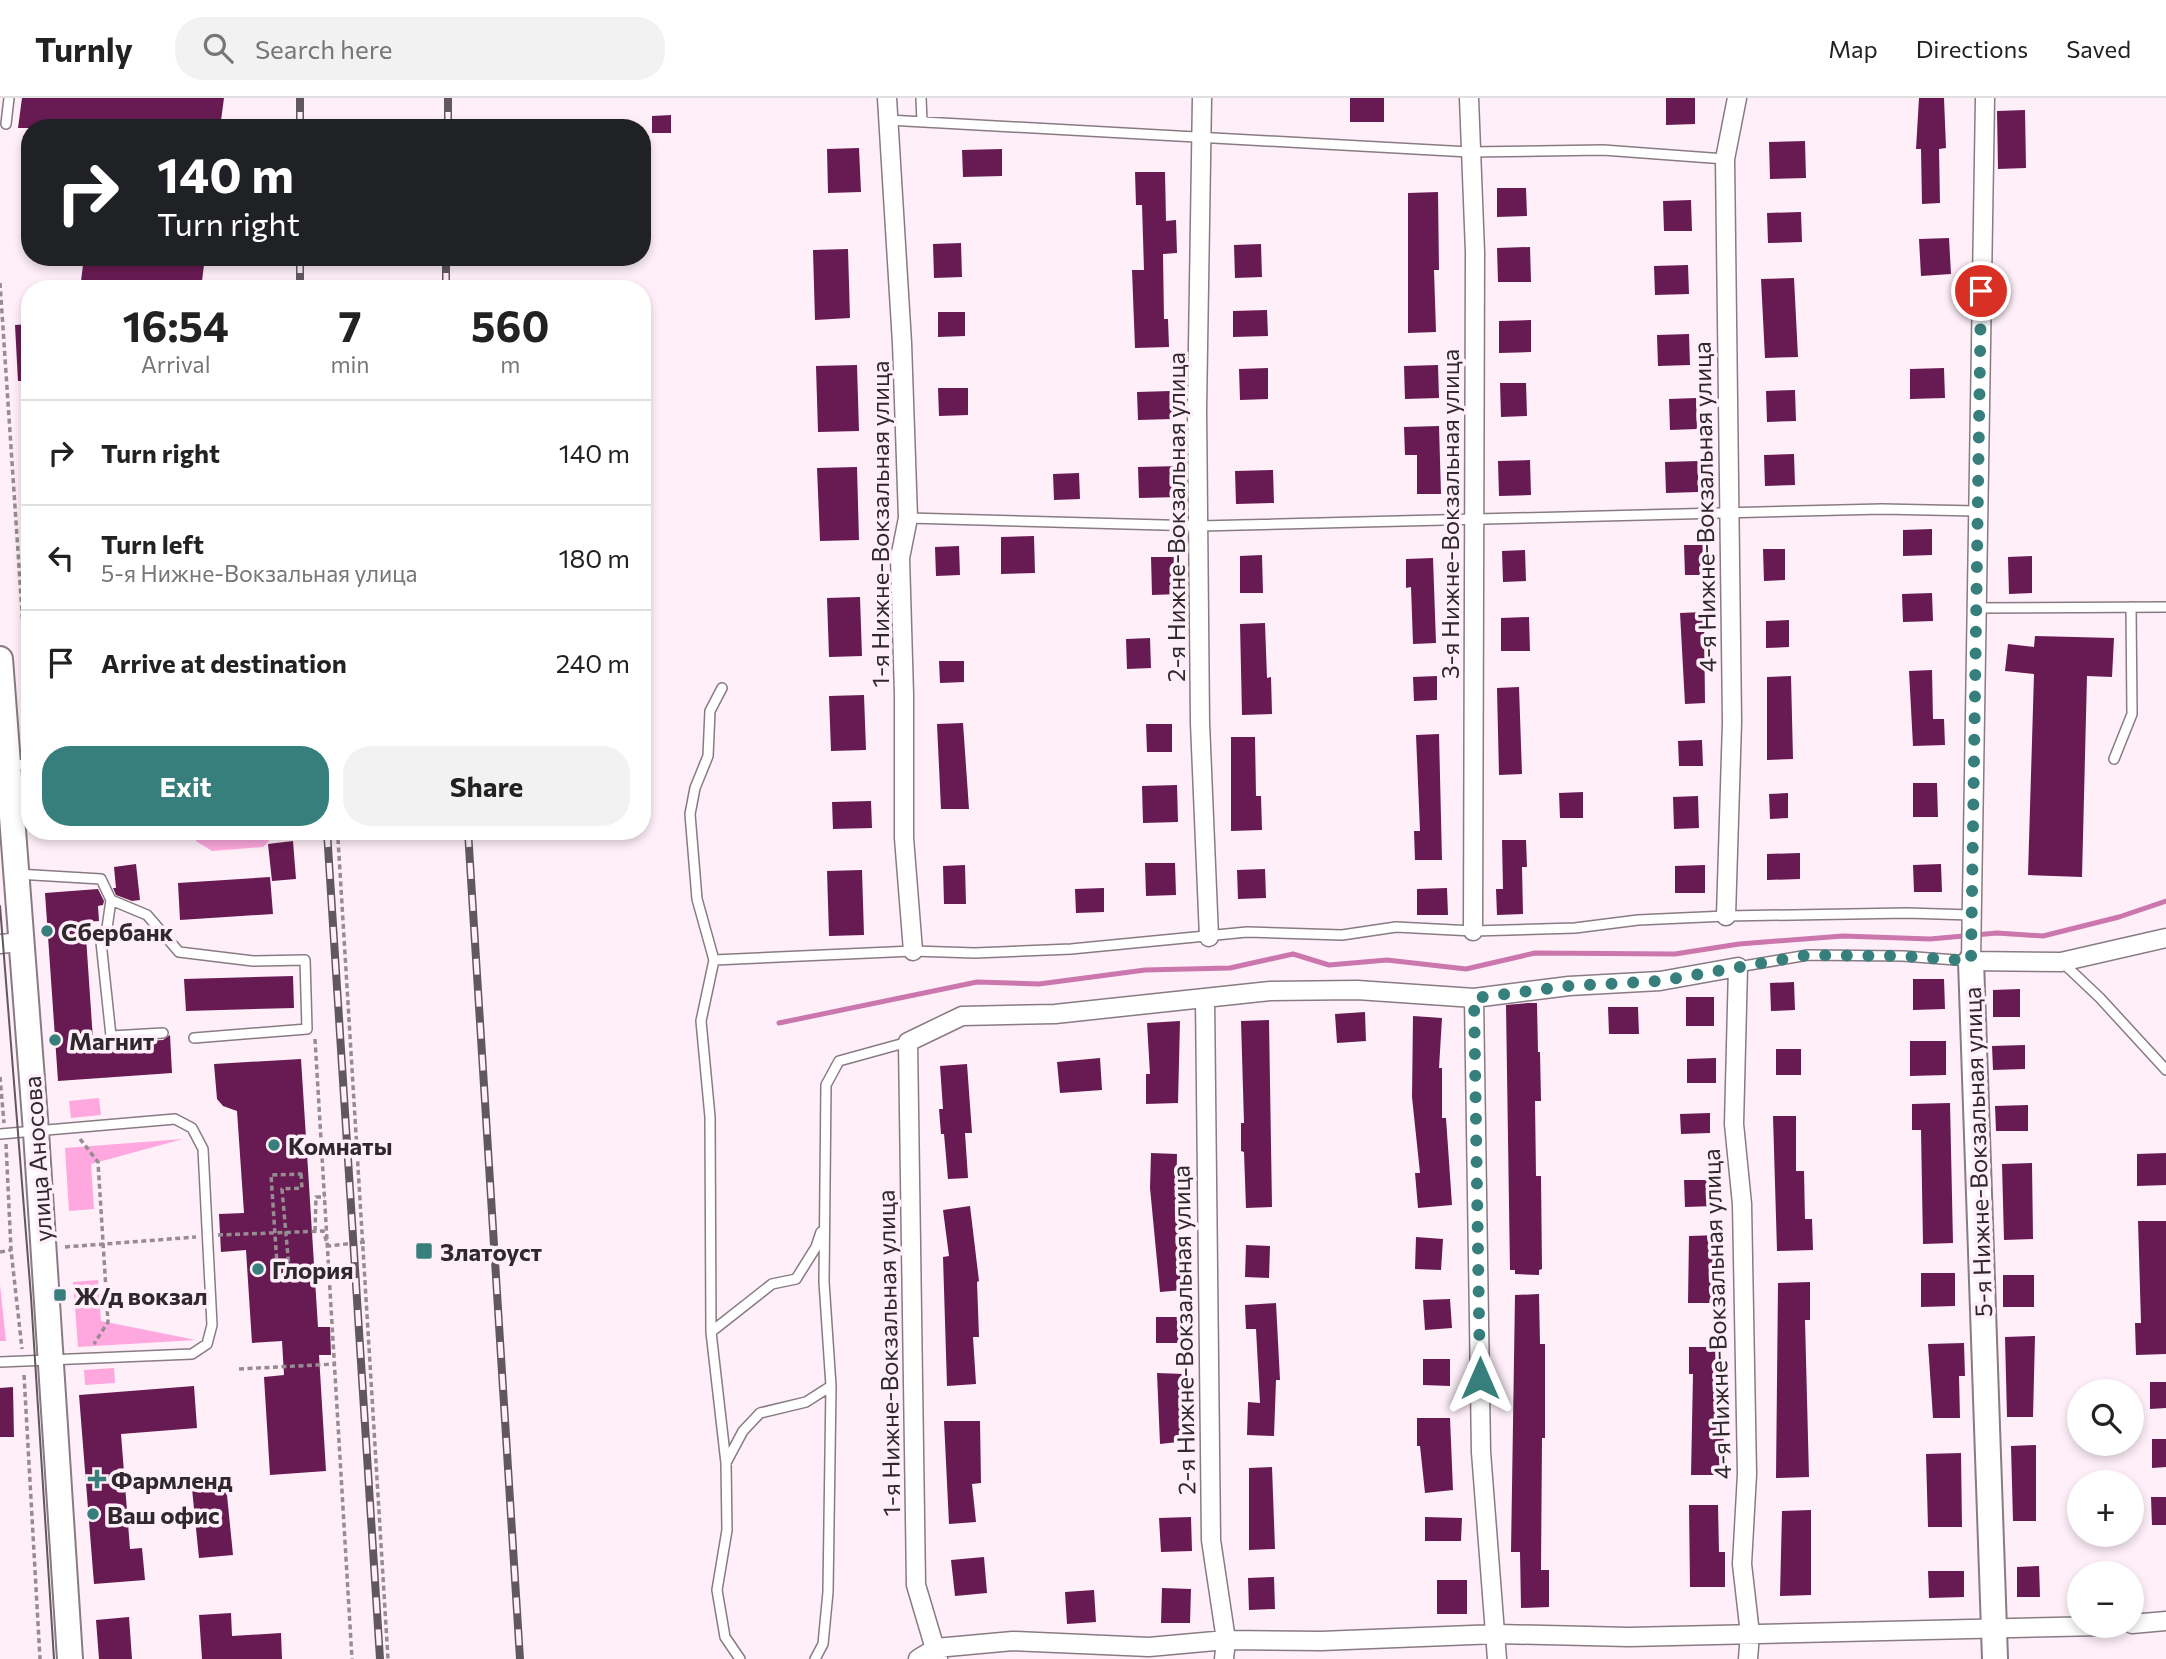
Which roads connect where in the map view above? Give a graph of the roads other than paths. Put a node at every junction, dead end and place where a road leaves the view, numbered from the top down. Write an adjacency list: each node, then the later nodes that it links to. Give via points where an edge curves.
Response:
1 (9, 98): 10 (lane)
2 (887, 98): 8 (street, 1-я Нижне-Вокзальная улица)
3 (921, 98): 9 (lane)
4 (1202, 98): 11 (street, 2-я Нижне-Вокзальная улица)
5 (1469, 98): 12 (street, 3-я Нижне-Вокзальная улица)
6 (1737, 98): 13 (street, 4-я Нижне-Вокзальная улица)
7 (1985, 98): 14 (street, 5-я Нижне-Вокзальная улица)
8 (888, 120): 9 (lane); 16 (street, 1-я Нижне-Вокзальная улица)
9 (922, 122): 11 (lane)
10 (6, 124)
11 (1202, 138): 12 (lane); 18 (street, 2-я Нижне-Вокзальная улица, via 1197,409)
12 (1469, 152): 13 (lane, via 1603,150); 17 (street, 3-я Нижне-Вокзальная улица, via 1475,252)
13 (1725, 159): 15 (street, 4-я Нижне-Вокзальная улица)
14 (1977, 511): 15 (lane); 21 (street, 5-я Нижне-Вокзальная улица)
15 (1728, 514): 17 (lane); 29 (street, 4-я Нижне-Вокзальная улица, via 1732,722)
16 (908, 518): 18 (lane); 34 (street, 1-я Нижне-Вокзальная улица, via 901,558 904,838)
17 (1473, 519): 18 (lane); 30 (street, 3-я Нижне-Вокзальная улица)
18 (1200, 526): 31 (street, 2-я Нижне-Вокзальная улица, via 1200,723)
19 (2131, 607): 20 (lane); 21 (lane); 24 (lane, via 2132,714)
20 (2166, 607)
21 (1976, 608): 28 (street, 5-я Нижне-Вокзальная улица)
22 (0, 659): 25 (main road, улица Аносова)
23 (722, 688): 35 (lane, via 710,711 708,756 690,814 697,899)
24 (2114, 759)
25 (19, 765): 26 (main road, улица Аносова)
26 (15, 874): 27 (lane, via 101,879); 33 (main road, улица Аносова)
27 (111, 900): 41 (lane, via 101,942 111,1036); 42 (lane, via 147,915 179,952 253,961 305,960 307,1029)
28 (1971, 915): 29 (lane); 36 (street, 5-я Нижне-Вокзальная улица)
29 (1726, 916): 30 (lane)
30 (1473, 931): 31 (lane, via 1396,927 1342,935 1247,932)
31 (1209, 937): 34 (lane, via 975,953)
32 (2166, 938): 37 (street)
33 (10, 943): 45 (main road, улица Аносова)
34 (913, 950): 35 (lane)
35 (714, 960): 48 (lane, via 701,1021 710,1117)
36 (1971, 961): 37 (street); 38 (lane, via 1808,955); 56 (main road, 5-я Нижне-Вокзальная улица)
37 (2062, 961): 44 (lane)
38 (1738, 967): 39 (street, via 1660,981); 57 (street, 4-я Нижне-Вокзальная улица, via 1734,1124 1742,1204 1747,1474 1742,1564)
39 (1474, 998): 40 (street, via 1357,990 1270,991); 58 (street, via 1481,1452)
40 (1205, 999): 43 (street, via 1055,1014 962,1016); 59 (street, 2-я Нижне-Вокзальная улица, via 1211,1540)
41 (163, 1033)
42 (194, 1038)
43 (908, 1042): 47 (lane, via 839,1061 825,1085); 60 (street, 1-я Нижне-Вокзальная улица, via 916,1585)
44 (2166, 1070)
45 (36, 1132): 46 (lane); 50 (main road, улица Аносова); 50 (lane, via 176,1119 192,1128 203,1149 213,1236 212,1325 207,1344 191,1354)
46 (0, 1134)
47 (824, 1224): 48 (lane, via 816,1248 796,1279 772,1283); 51 (lane)
48 (711, 1332): 52 (lane)
49 (0, 1362): 50 (lane)
50 (52, 1362): 61 (main road, улица Аносова)
51 (831, 1386): 52 (lane, via 806,1402 760,1413 743,1431); 63 (lane, via 828,1592 823,1644)
52 (726, 1463): 62 (lane, via 727,1530 717,1590 725,1637)
53 (2166, 1621): 54 (street)
54 (2144, 1623)
55 (2067, 1627): 56 (street)
56 (1992, 1630): 57 (street); 68 (main road, 5-я Нижне-Вокзальная улица)
57 (1750, 1633): 58 (street, via 1629,1637); 67 (street, 4-я Нижне-Вокзальная улица)
58 (1497, 1634): 59 (street); 66 (street)
59 (1226, 1640): 60 (street, via 1149,1647 1013,1641); 65 (street, 2-я Нижне-Вокзальная улица)
60 (937, 1654): 64 (street)
61 (70, 1659)
62 (740, 1659)
63 (815, 1659)
64 (918, 1659)
65 (1224, 1659)
66 (1497, 1659)
67 (1748, 1659)
68 (1995, 1659)

